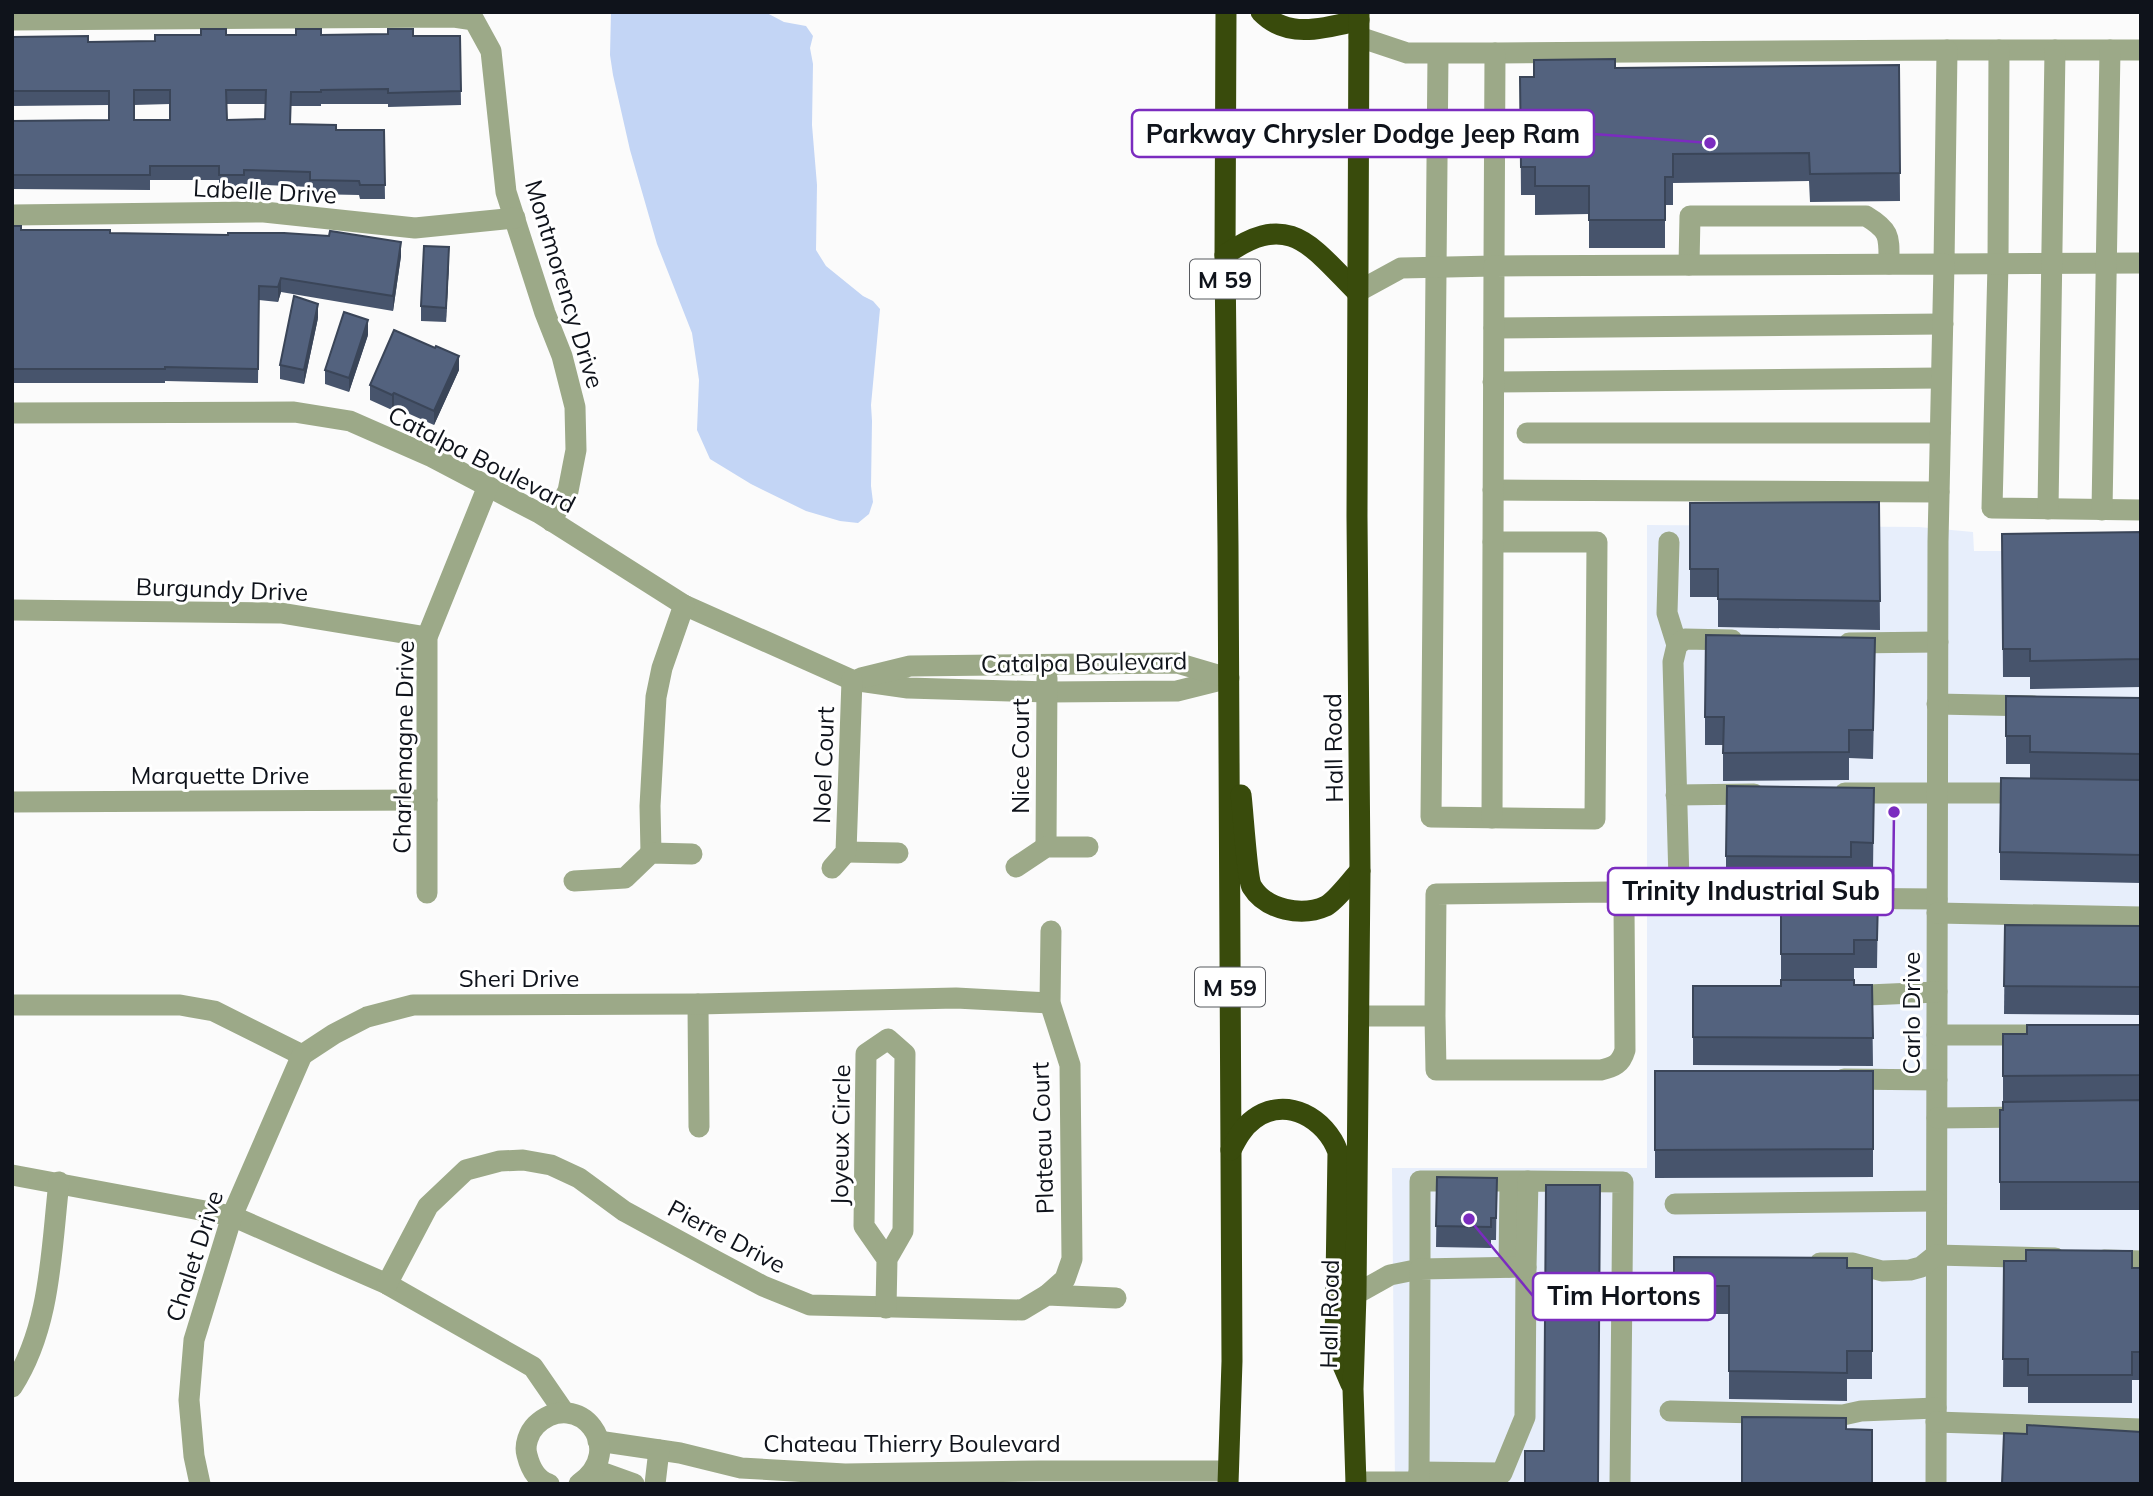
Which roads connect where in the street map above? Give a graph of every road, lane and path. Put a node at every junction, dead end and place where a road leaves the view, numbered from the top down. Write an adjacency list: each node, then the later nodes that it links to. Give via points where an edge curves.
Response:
1 (1226, 12): 14 (highway, M 59)
2 (1261, 12): 4 (highway, via 1269,21 1292,29)
3 (12, 20): 13 (street, Montmorency Drive, via 474,20 491,51 506,192)
4 (1359, 23): 11 (street, via 1407,53); 24 (highway, Hall Road)
5 (1947, 50): 6 (street); 10 (street); 17 (street, Carlo Drive)
6 (1999, 50): 7 (street); 18 (street)
7 (2055, 50): 8 (street); 19 (street)
8 (2110, 50): 9 (street); 20 (street)
9 (2141, 50)
10 (1495, 53): 11 (street); 22 (street)
11 (1438, 54): 23 (street)
12 (12, 215): 13 (street, Labelle Drive, via 264,212 415,228)
13 (515, 218): 38 (street, Montmorency Drive, via 575,407 576,450 568,491)
14 (1225, 255): 24 (highway, via 1261,234 1282,234 1308,243); 49 (highway, M 59)
15 (2141, 263): 20 (street)
16 (1889, 264): 17 (street); 21 (street); 21 (street, via 1886,231 1866,216 1690,216)
17 (1944, 264): 18 (street); 25 (street, Carlo Drive)
18 (1998, 264): 19 (street); 35 (street, via 1992,508)
19 (2054, 264): 20 (street); 35 (street)
20 (2106, 264): 36 (street)
21 (1689, 265): 22 (street)
22 (1494, 266): 23 (street); 26 (street)
23 (1436, 267): 24 (street, via 1401,268); 61 (street, via 1431,817)
24 (1357, 292): 70 (highway, Hall Road)
25 (1943, 324): 26 (street); 27 (street, Carlo Drive)
26 (1494, 328): 28 (street)
27 (1941, 378): 28 (street); 31 (street, Carlo Drive)
28 (1493, 382): 33 (street)
29 (12, 413): 32 (street, Catalpa Boulevard, via 305,414 350,421)
30 (1527, 433): 31 (street)
31 (1940, 433): 34 (street, Carlo Drive)
32 (488, 486): 38 (street, Catalpa Boulevard); 43 (street, Charlemagne Drive)
33 (1493, 490): 34 (street); 39 (street)
34 (1939, 492): 45 (street, Carlo Drive)
35 (2048, 509): 36 (street)
36 (2102, 510): 37 (street)
37 (2141, 510)
38 (551, 521): 41 (street, Catalpa Boulevard)
39 (1493, 542): 61 (street); 61 (street, via 1597,542 1595,819)
40 (1669, 542): 47 (street, via 1667,613)
41 (684, 605): 50 (street, Catalpa Boulevard); 65 (street, via 656,697)
42 (12, 610): 43 (street, Burgundy Drive, via 282,613)
43 (427, 637): 59 (street, Charlemagne Drive)
44 (1758, 641): 47 (street, via 1685,639)
45 (1937, 642): 46 (street); 52 (street, Carlo Drive)
46 (1823, 643)
47 (1677, 645): 58 (street, via 1673,662)
48 (1047, 665): 49 (street, Catalpa Boulevard, via 1177,663); 50 (street, Catalpa Boulevard, via 909,666); 51 (street, Nice Court)
49 (1229, 678): 51 (street, Catalpa Boulevard, via 1177,691); 70 (highway, via 1251,886 1282,910 1301,910 1327,905); 91 (highway, M 59)
50 (852, 680): 51 (street, Catalpa Boulevard, via 908,688); 64 (street, Noel Court)
51 (1046, 692): 63 (street, Nice Court)
52 (1937, 704): 53 (street); 54 (street, Carlo Drive)
53 (2059, 706)
54 (1937, 792): 55 (street); 57 (street); 73 (street, Carlo Drive)
55 (1827, 793)
56 (1772, 794): 58 (street)
57 (2046, 794)
58 (1676, 795): 73 (street, via 1679,881 1703,897)
59 (428, 800): 60 (street, Marquette Drive); 72 (street, Charlemagne Drive)
60 (12, 802)
61 (1492, 818)
62 (1088, 846): 63 (street, Nice Court)
63 (1046, 847): 68 (street, Nice Court)
64 (846, 852): 67 (street, Noel Court); 69 (street, Noel Court)
65 (652, 853): 66 (street); 71 (street, via 625,878)
66 (692, 853)
67 (898, 853)
68 (1016, 867)
69 (832, 868)
70 (1360, 870): 81 (highway, Hall Road)
71 (574, 881)
72 (427, 893)
73 (1937, 906): 74 (street); 76 (street, Carlo Drive)
74 (2141, 916)
75 (1051, 931): 78 (street, Plateau Court)
76 (1937, 992): 77 (street); 83 (street, Carlo Drive)
77 (1821, 996)
78 (1049, 1003): 79 (street, Sheri Drive, via 956,998); 106 (street, Plateau Court, via 1070,1065 1072,1259 1065,1279)
79 (698, 1004): 85 (street, Sheri Drive, via 413,1005 367,1017); 90 (street)
80 (12, 1005): 85 (street, via 180,1005 214,1011)
81 (1359, 1016): 82 (street); 105 (highway, Hall Road)
82 (1435, 1016): 82 (street, via 1436,894 1611,892 1624,905 1625,1050 1616,1066 1601,1070 1436,1070)
83 (1937, 1035): 84 (street); 87 (street, Carlo Drive)
84 (2046, 1035)
85 (302, 1055): 97 (street, Chalet Drive)
86 (1828, 1079): 87 (street)
87 (1937, 1080): 89 (street, Carlo Drive)
88 (2050, 1117): 89 (street)
89 (1937, 1118): 95 (street, Carlo Drive)
90 (699, 1127)
91 (1231, 1150): 110 (highway, via 1242,1130 1268,1112 1304,1112 1333,1138 1338,1152 1335,1347); 119 (highway, M 59)
92 (12, 1175): 93 (street)
93 (60, 1182): 97 (street); 109 (street, via 37,1337)
94 (1519, 1182): 102 (street); 103 (street, via 1420,1181); 127 (street, via 1623,1182)
95 (1936, 1201): 96 (street); 98 (street, Carlo Drive)
96 (1675, 1204)
97 (232, 1216): 104 (street); 124 (street, Chalet Drive, via 194,1340 189,1400)
98 (1936, 1255): 100 (street); 101 (street, via 1910,1270 1882,1271 1845,1262); 113 (street, Carlo Drive)
99 (887, 1259): 99 (street, Joyeux Circle, via 903,1231 905,1054 888,1039 866,1054 864,1213 864,1226); 108 (street, Joyeux Circle)
100 (2141, 1261)
101 (1794, 1263)
102 (1517, 1267): 103 (street); 121 (street, via 1525,1417 1502,1473)
103 (1420, 1269): 105 (street, via 1390,1275); 121 (street)
104 (387, 1284): 108 (street, Pierre Drive, via 428,1206 466,1170 523,1160 551,1165 579,1178 624,1211 762,1286 810,1305); 112 (street, via 533,1367)
105 (1356, 1294): 110 (highway, Hall Road)
106 (1047, 1295): 107 (street, Pierre Drive); 108 (street, Pierre Drive, via 1022,1310)
107 (1116, 1298)
108 (886, 1308)
109 (12, 1387)
110 (1353, 1389): 123 (highway, Hall Road)
111 (1670, 1411): 113 (street)
112 (564, 1412): 115 (street, via 583,1418); 122 (street, via 545,1416 531,1430 525,1449 530,1468)
113 (1936, 1415): 114 (street); 128 (street, Carlo Drive)
114 (2141, 1429)
115 (598, 1441): 116 (street, Chateau Thierry Boulevard); 117 (street, via 601,1451)
116 (659, 1450): 120 (street, Chateau Thierry Boulevard, via 741,1468); 126 (street)
117 (587, 1477): 125 (street)
118 (1039, 1477): 119 (street, Chateau Thierry Boulevard); 120 (street, Chateau Thierry Boulevard)
119 (1228, 1477)
120 (845, 1479)
121 (1419, 1479): 123 (street)
122 (544, 1483)
123 (1356, 1483)
124 (200, 1484)
125 (634, 1484)
126 (654, 1484)
127 (1620, 1484)
128 (1936, 1484)

